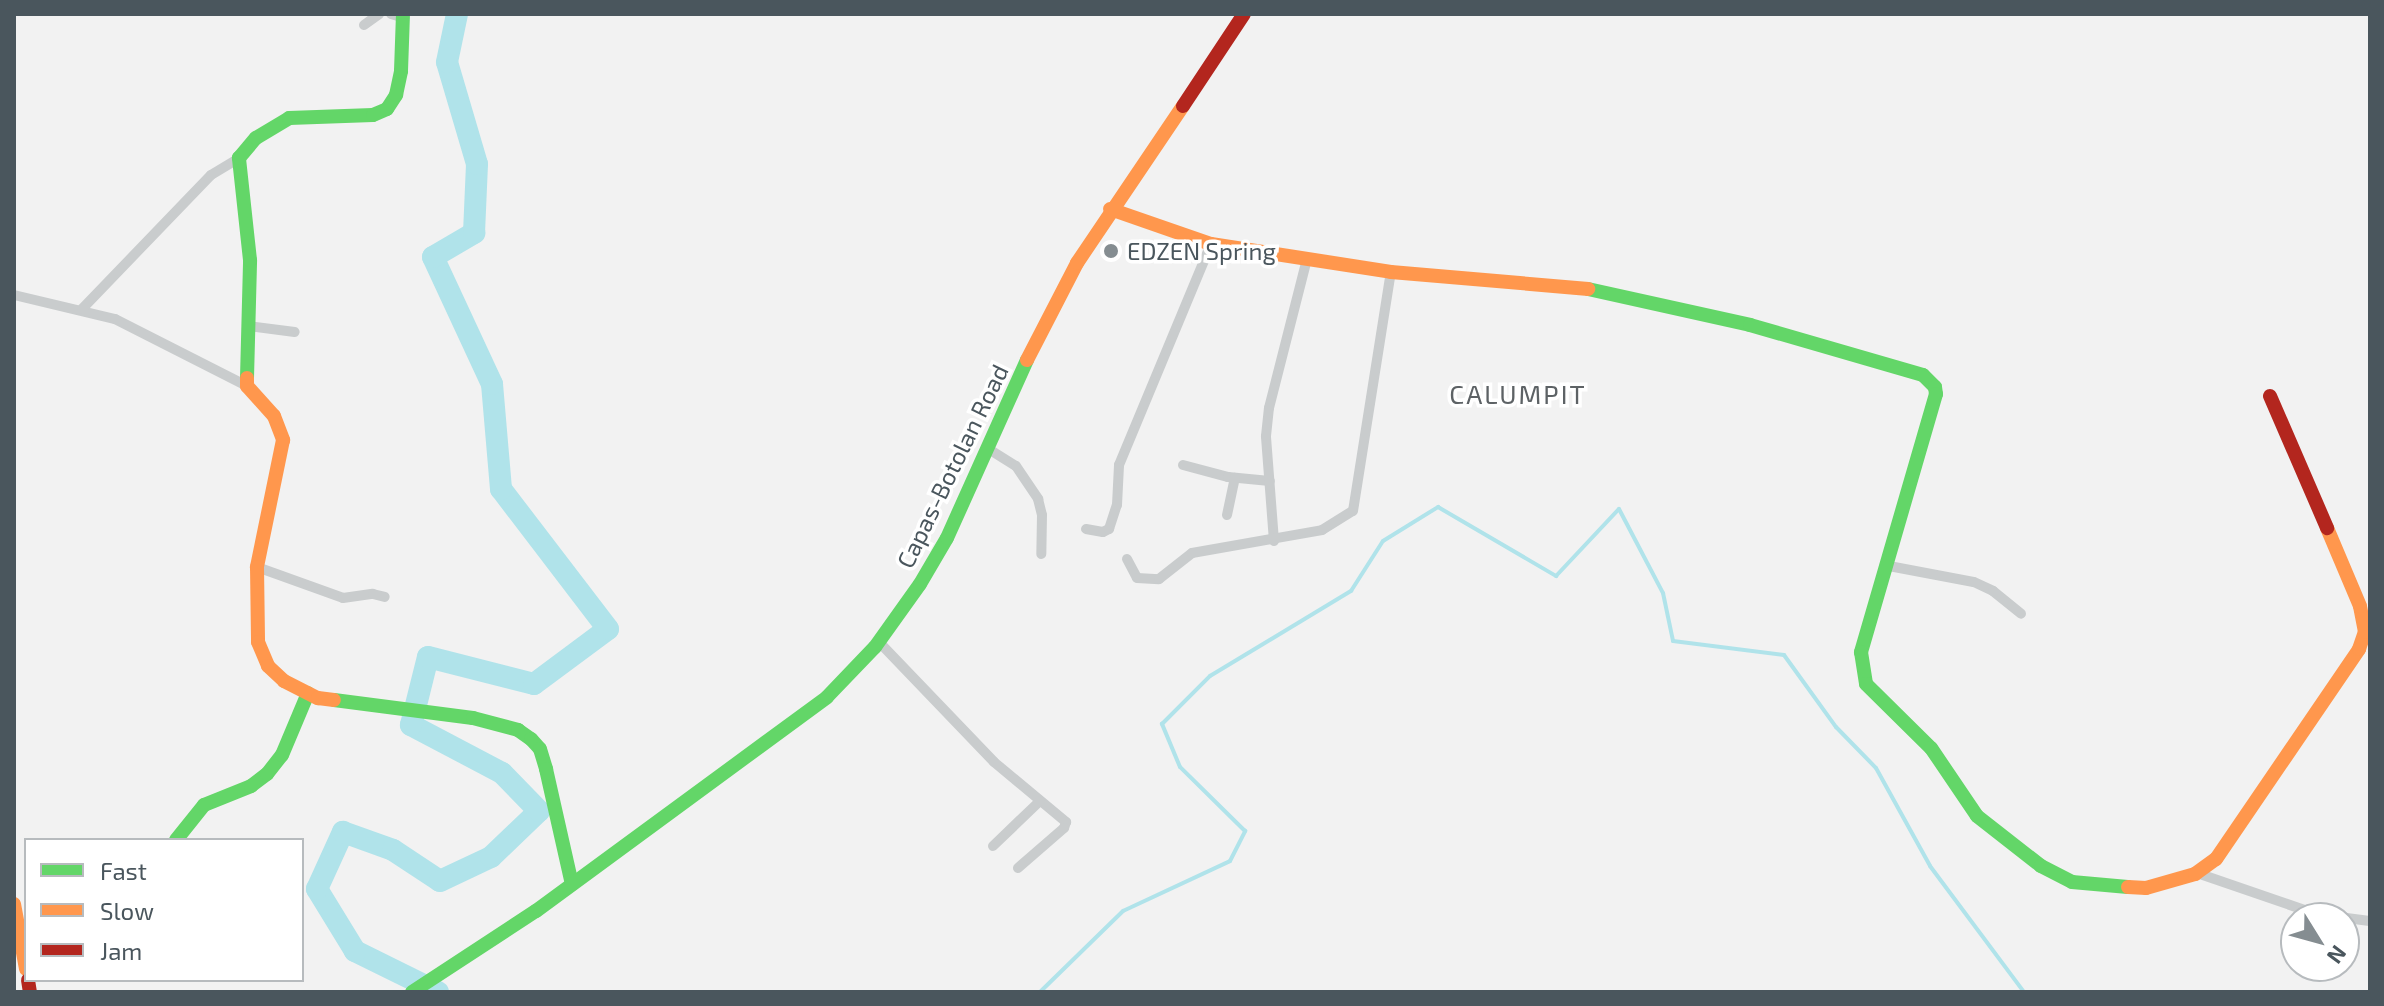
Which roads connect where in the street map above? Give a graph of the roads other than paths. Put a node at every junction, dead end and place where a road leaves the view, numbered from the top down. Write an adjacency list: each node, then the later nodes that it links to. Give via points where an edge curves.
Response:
1 (379, 14): 4 (street)
2 (1244, 14): 6 (street, Capas-Botolan Road)
3 (399, 15): 5 (street, via 401,71 387,109 373,115 289,118 256,138)
4 (364, 25)
5 (239, 158): 11 (street, via 211,175); 12 (street, via 250,260)
6 (1110, 209): 7 (street); 16 (street, Capas-Botolan Road, via 1038,337)
7 (1211, 244): 8 (street); 21 (street, via 1119,465 1117,505 1109,529)
8 (1307, 259): 9 (street); 19 (street, via 1269,408)
9 (1391, 272): 22 (street, via 1357,505 1322,530); 25 (street, via 1584,288 1750,325 1923,375 1936,394)
10 (14, 295): 11 (street)
11 (82, 309): 14 (street, via 115,319)
12 (248, 326): 13 (street); 14 (street)
13 (295, 332)
14 (247, 386): 26 (street, via 274,416 283,440)
15 (2270, 396): 35 (street, via 2360,606 2365,632 2359,649 2232,840)
16 (987, 448): 23 (street, via 1016,466 1038,499); 29 (street, Capas-Botolan Road, via 947,538)
17 (1183, 465): 18 (street)
18 (1235, 478): 19 (street); 20 (street)
19 (1270, 481): 22 (street)
20 (1227, 515)
21 (1086, 529)
22 (1274, 541): 24 (street, via 1192,553 1159,579 1137,578)
23 (1041, 554)
24 (1127, 559)
25 (1889, 566): 28 (street, via 1984,586); 35 (street, via 1861,652 1866,684 1931,748 1977,816 2041,866 2072,882 2146,888)
26 (257, 567): 27 (street, via 343,598); 30 (street, via 256,628 263,656 284,681)
27 (385, 597)
28 (2021, 614)
29 (879, 642): 31 (street, via 994,762); 36 (street, Capas-Botolan Road, via 827,697)
30 (308, 693): 32 (street, via 282,755 267,774 204,805); 36 (street, via 330,701 518,730 540,749)
31 (1040, 801): 33 (street); 34 (street, via 1066,825)
32 (178, 838)
33 (993, 846)
34 (1018, 868)
35 (2197, 873): 38 (street, via 2316,914)
36 (572, 884): 40 (street, Capas-Botolan Road)
37 (14, 904): 39 (street)
38 (2370, 921)
39 (24, 955)
40 (412, 992)

